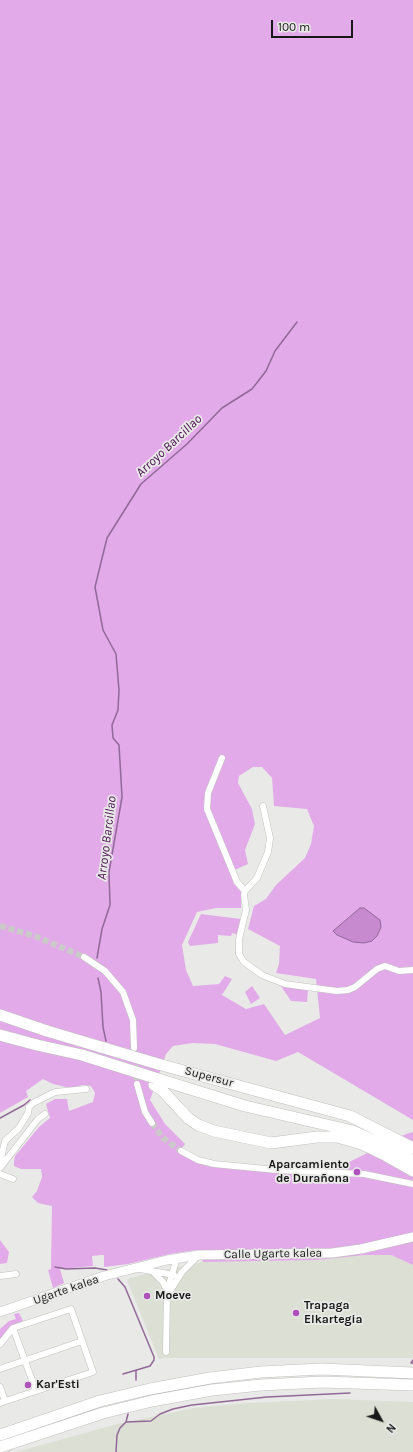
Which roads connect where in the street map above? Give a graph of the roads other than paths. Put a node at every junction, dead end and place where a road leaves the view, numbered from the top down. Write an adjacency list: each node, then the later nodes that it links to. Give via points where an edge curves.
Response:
1 (222, 758): 3 (street, via 208,793 207,809 238,882)
2 (263, 806): 3 (street, via 270,838 268,852 257,878)
3 (245, 891): 5 (street, via 246,910 239,939 239,954 244,962 262,975 284,984 338,991 355,987 377,968 385,966 399,971)
4 (84, 957): 8 (street, via 105,971 123,992 133,1020)
5 (413, 970)
6 (0, 1016): 15 (highway, Supersur, bridge, via 158,1064 350,1116)
7 (0, 1035): 9 (highway, Supersur, bridge)
8 (134, 1048)
9 (155, 1081): 14 (highway, Supersur, via 245,1106 353,1131); 14 (highway, via 188,1118 198,1126 214,1132 271,1143 317,1137)
10 (137, 1084): 13 (street, via 145,1112)
11 (86, 1089): 18 (street, via 55,1092 28,1107 28,1113 19,1128 5,1141)
12 (45, 1114): 19 (street, via 38,1119)
13 (152, 1123)
14 (365, 1141): 17 (highway, Supersur); 20 (highway)
15 (413, 1148)
16 (181, 1151): 23 (street, via 198,1160 214,1164 364,1174)
17 (413, 1161)
18 (0, 1163)
19 (0, 1168)
20 (413, 1170)
21 (0, 1174): 22 (street)
22 (13, 1179)
23 (413, 1184)
24 (413, 1237): 25 (street, Calle Ugarte kalea, via 332,1253)
25 (196, 1256): 26 (street); 27 (street, Calle Ugarte kalea); 31 (street)
26 (176, 1261): 27 (street); 31 (street); 32 (street)
27 (157, 1262): 28 (street, Calle Ugarte kalea)
28 (132, 1268): 29 (street); 36 (street, Ugarte kalea)
29 (150, 1270): 32 (street); 34 (street, via 160,1278)
30 (16, 1274): 33 (street)
31 (181, 1274): 32 (street); 35 (street)
32 (171, 1275): 34 (street)
33 (0, 1276)
34 (167, 1290): 35 (street)
35 (166, 1300): 40 (street)
36 (0, 1312)
37 (13, 1328): 38 (street, via 71,1309); 39 (street); 41 (street)
38 (82, 1341): 41 (street); 46 (street, via 93,1372)
39 (0, 1344)
40 (166, 1352)
41 (25, 1360): 42 (street); 46 (street)
42 (0, 1369)
43 (413, 1373): 48 (highway, via 322,1369 227,1376 144,1390)
44 (413, 1385): 51 (highway, via 301,1382 206,1391 103,1413)
45 (0, 1387): 47 (street)
46 (36, 1391): 47 (street)
47 (3, 1402)
48 (56, 1415): 49 (highway); 50 (highway)
49 (0, 1428)
50 (0, 1435)
51 (0, 1447)

